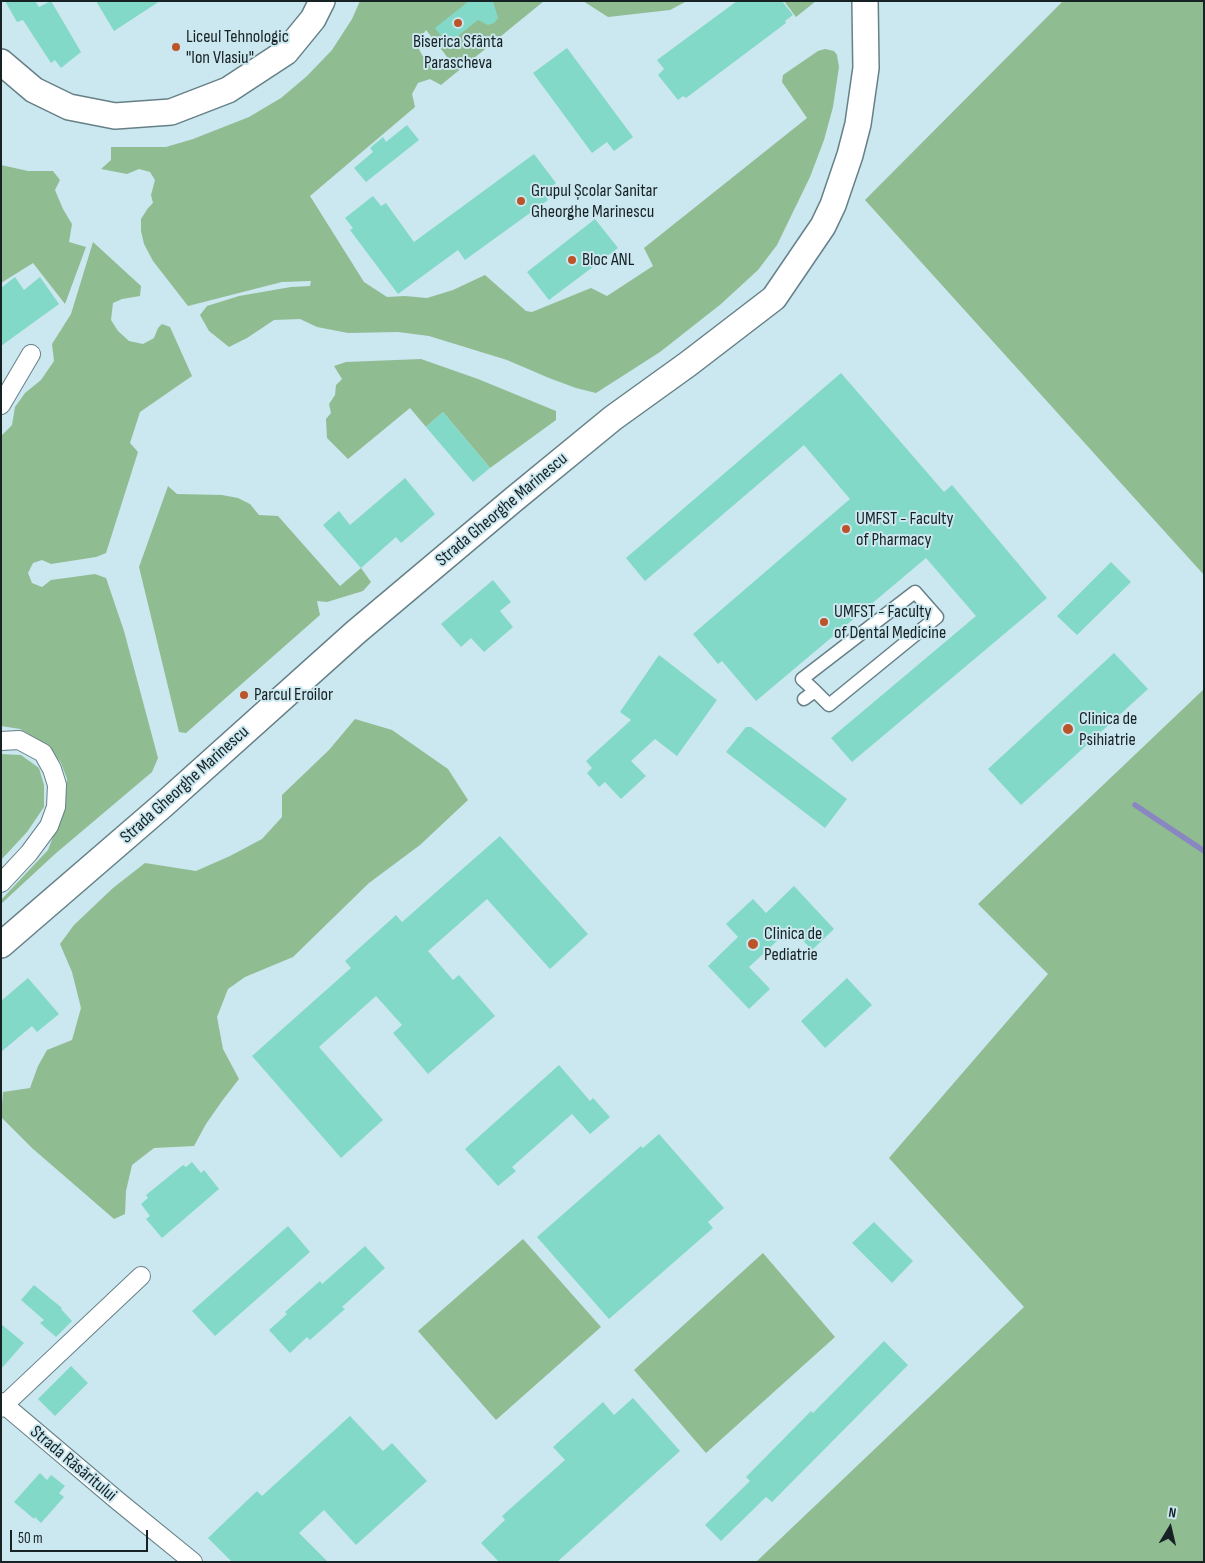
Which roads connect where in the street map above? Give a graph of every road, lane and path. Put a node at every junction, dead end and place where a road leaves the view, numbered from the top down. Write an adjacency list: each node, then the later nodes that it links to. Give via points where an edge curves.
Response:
1 (322, 1): 3 (main road, via 313,19 286,52 228,90 171,112 114,116 69,107 34,90)
2 (865, 1): 10 (main road, Strada Gheorghe Marinescu, via 866,68 858,124 847,164 823,226 774,298 613,418 393,600)
3 (1, 62)
4 (31, 354): 5 (street)
5 (1, 405)
6 (815, 691): 6 (street, via 829,705 937,617 915,592 802,679); 7 (street)
7 (804, 699)
8 (1, 740): 9 (street, via 19,740 43,753 57,784 56,808 49,826)
9 (1, 883)
10 (1, 945)
11 (141, 1276): 12 (street)
12 (2, 1405): 13 (street, Strada Răsăritului)
13 (193, 1562)

